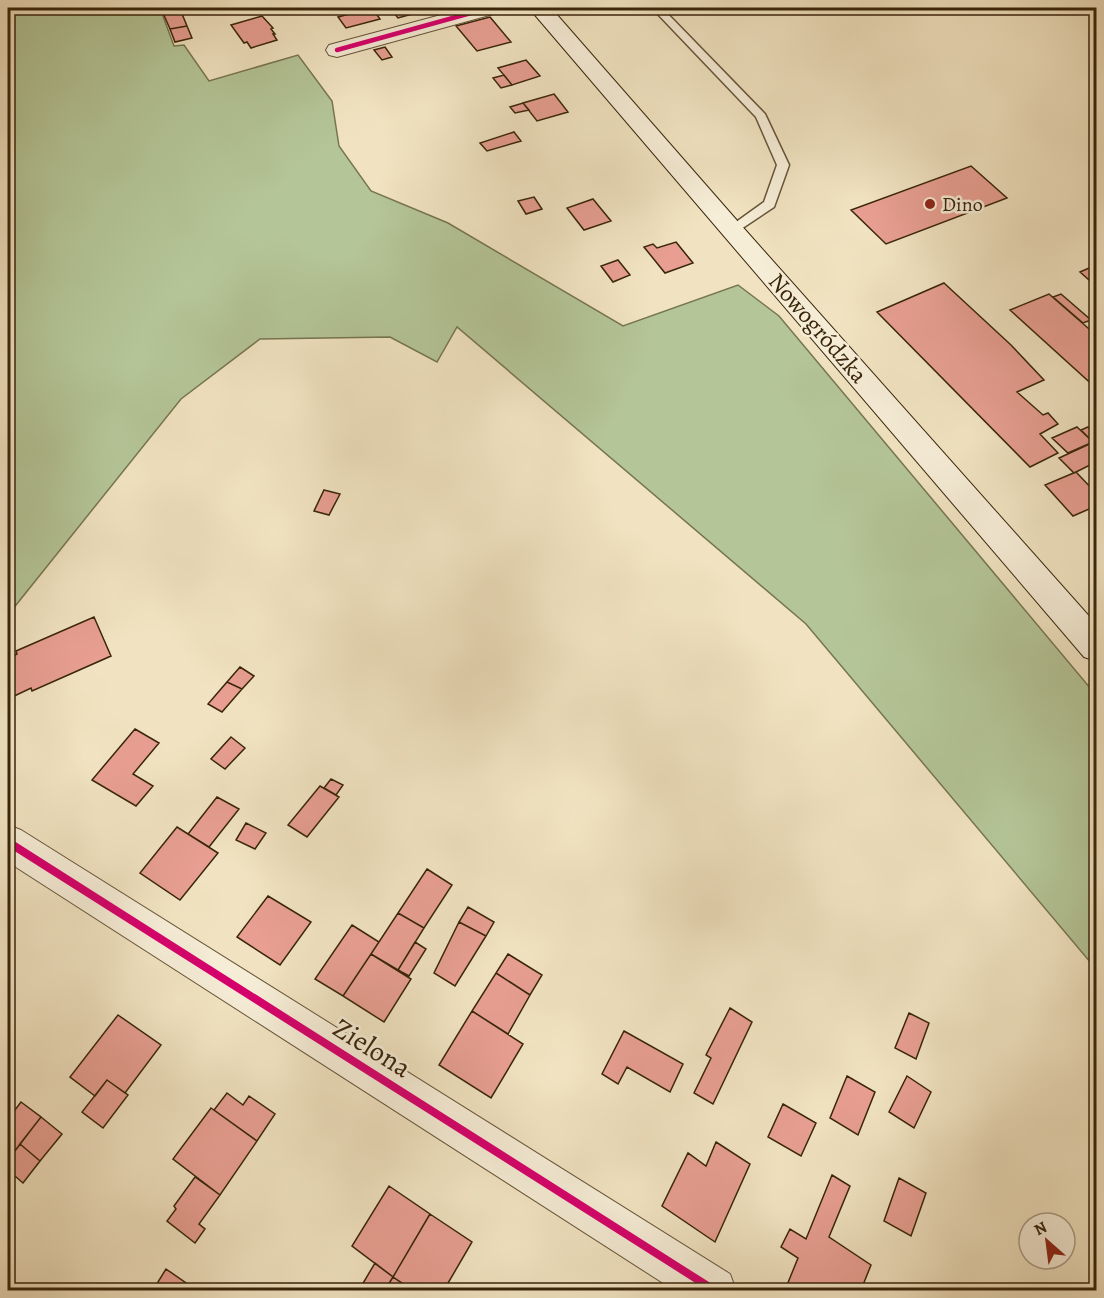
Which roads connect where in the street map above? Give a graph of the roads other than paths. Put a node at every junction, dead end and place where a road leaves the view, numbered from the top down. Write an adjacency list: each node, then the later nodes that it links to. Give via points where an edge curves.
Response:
1 (489, 8): 4 (main road)
2 (540, 8): 5 (main road, Nowogródzka)
3 (657, 8): 5 (lane, via 760,116 783,165 770,204)
4 (338, 50)
5 (731, 230): 6 (main road, Nowogródzka)
6 (1096, 647)
7 (8, 842): 8 (main road, Zielona)
8 (714, 1290)

